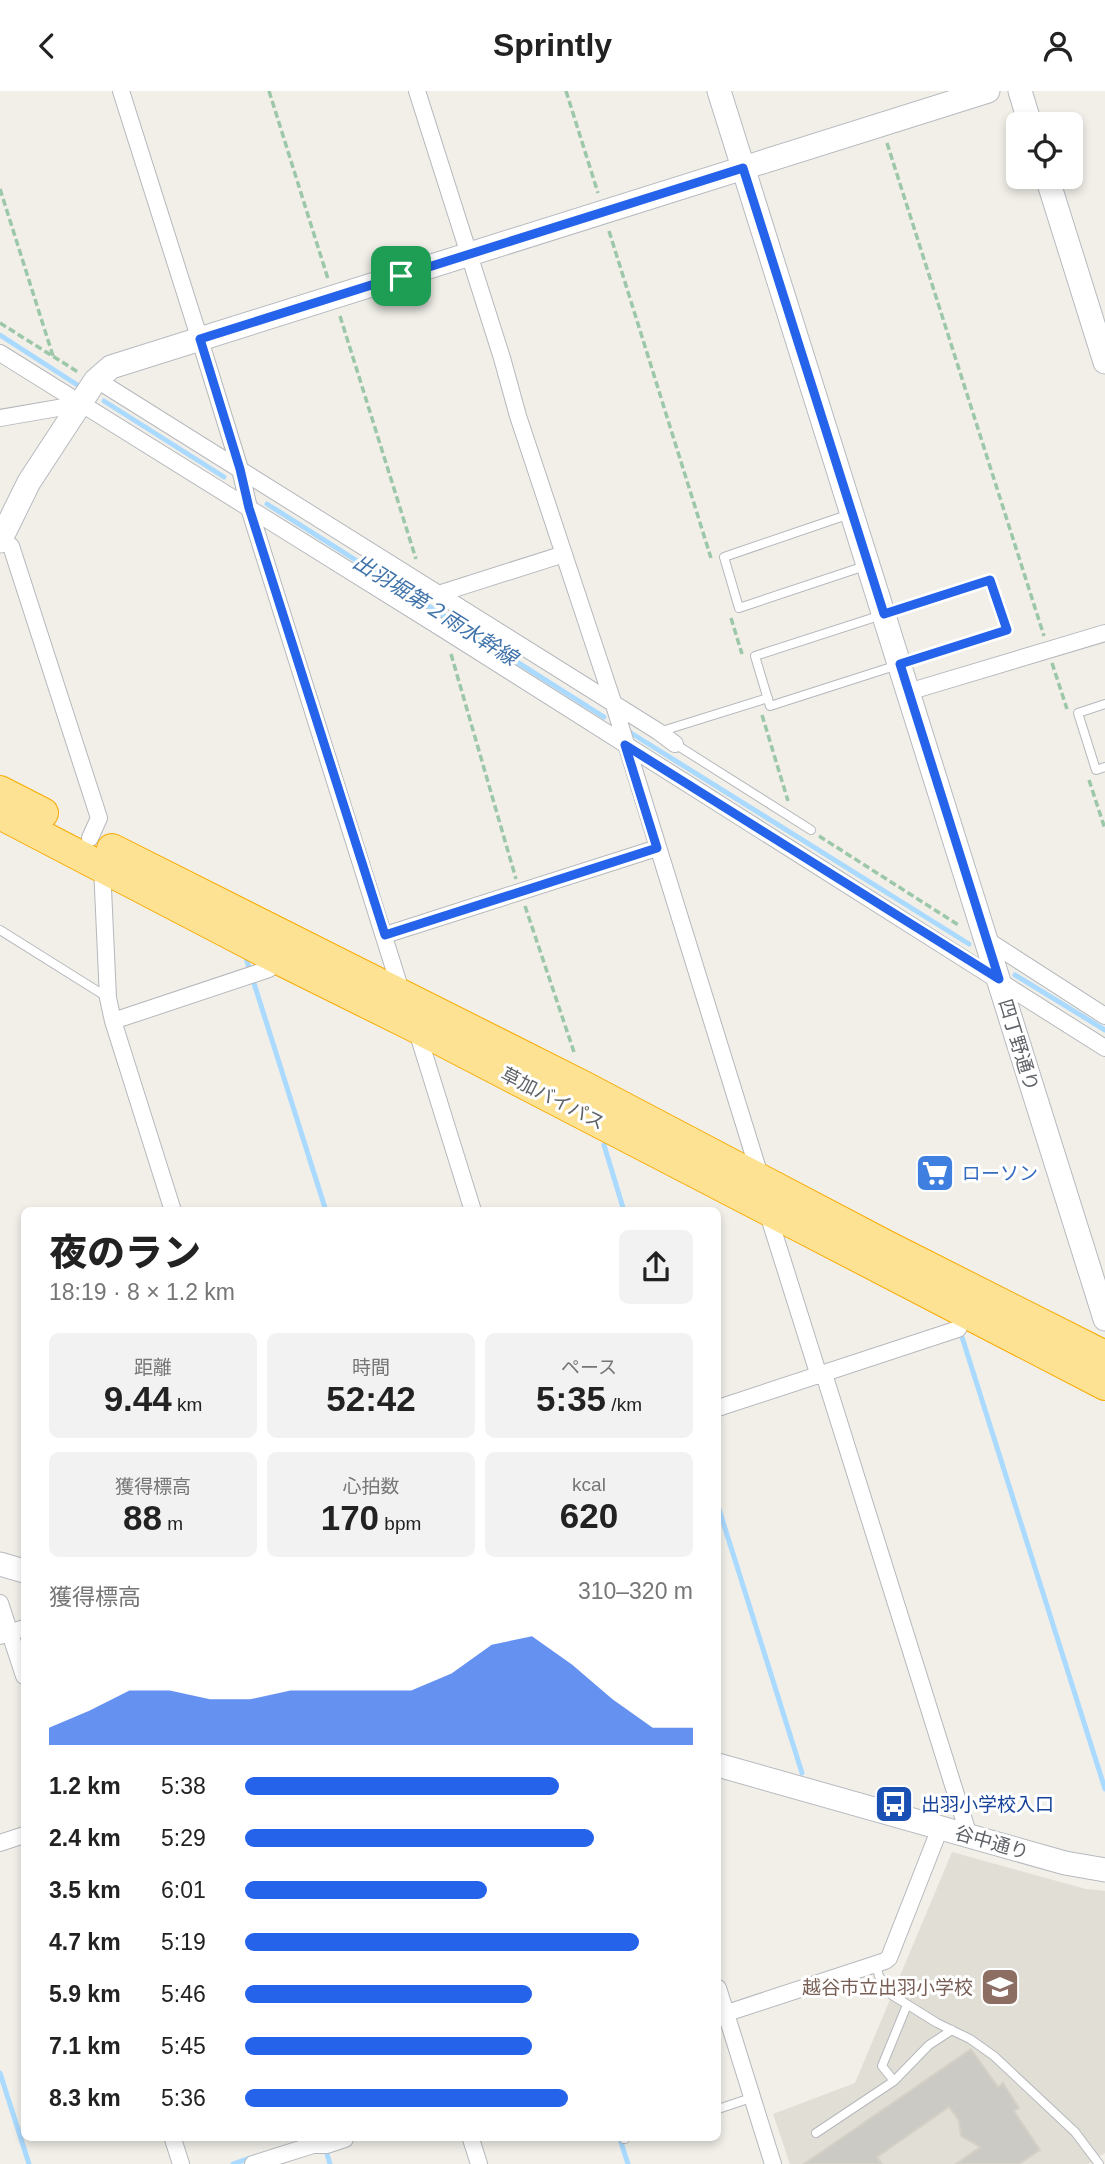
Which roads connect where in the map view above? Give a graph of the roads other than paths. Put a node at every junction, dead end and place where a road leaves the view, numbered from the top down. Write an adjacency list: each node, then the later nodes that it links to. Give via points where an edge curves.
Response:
1 (121, 91): 10 (street)
2 (417, 91): 9 (street)
3 (719, 91): 7 (street, 四丁野通り)
4 (988, 91): 7 (street)
5 (1020, 91): 6 (street)
6 (1026, 112)
7 (743, 168): 9 (street, via 605,217); 18 (street, 四丁野通り)
8 (1051, 189): 12 (street)
9 (468, 255): 10 (street); 20 (street)
10 (200, 339): 13 (street, via 111,367); 16 (street)
11 (0, 353): 14 (street)
12 (1105, 362)
13 (96, 381): 14 (street); 16 (street)
14 (81, 404): 15 (street); 17 (street); 19 (street, via 29,482)
15 (0, 418)
16 (240, 469): 17 (street); 22 (street)
17 (249, 508): 32 (street); 41 (street)
18 (853, 513): 21 (street, 四丁野通り); 21 (lane, via 724,557 739,608)
19 (0, 541): 37 (street, via 11,546 99,818)
20 (564, 554): 22 (street); 29 (street)
21 (869, 565): 23 (street, 四丁野通り)
22 (438, 594): 29 (street)
23 (884, 614): 25 (street, 四丁野通り); 25 (lane, via 990,580 1007,630); 27 (lane, via 755,656)
24 (1105, 633): 26 (street)
25 (900, 664): 26 (street, 四丁野通り); 27 (lane, via 770,706)
26 (908, 692): 42 (street, 四丁野通り)
27 (768, 698): 30 (lane)
28 (1105, 704): 33 (lane, via 1078,713 1096,770)
29 (614, 705): 30 (street); 32 (street)
30 (659, 732): 31 (street)
31 (675, 744): 36 (lane)
32 (625, 745): 38 (street); 44 (street)
33 (1105, 767)
34 (0, 791): 37 (highway, 草加バイパス)
35 (0, 814): 39 (highway, 草加バイパス)
36 (811, 830)
37 (90, 838): 45 (highway, 草加バイパス)
38 (657, 848): 41 (street); 51 (street)
39 (102, 867): 43 (highway, 草加バイパス); 46 (street)
40 (0, 930): 46 (lane)
41 (385, 935): 45 (street)
42 (987, 942): 44 (street, 四丁野通り); 47 (street)
43 (276, 958): 48 (street, via 269,969); 49 (highway, 草加バイパス)
44 (999, 979): 50 (street); 55 (street, 四丁野通り)
45 (403, 995): 49 (street); 51 (highway, 草加バイパス)
46 (108, 997): 48 (street)
47 (1105, 1016)
48 (113, 1021): 52 (street)
49 (415, 1027): 53 (street); 54 (highway, 草加バイパス)
50 (1105, 1048)
51 (761, 1179): 58 (highway, 草加バイパス)
52 (172, 1207)
53 (472, 1207)
54 (767, 1208): 56 (highway, 草加バイパス); 59 (street)
55 (1100, 1285): 57 (street, 四丁野通り)
56 (966, 1314): 59 (street, via 958,1329); 60 (highway, 草加バイパス)
57 (1105, 1319)
58 (1105, 1356)
59 (821, 1375): 61 (street); 70 (street)
60 (1105, 1385)
61 (721, 1407)
62 (0, 1564): 63 (street)
63 (21, 1570)
64 (0, 1603): 65 (street)
65 (12, 1632): 66 (street)
66 (21, 1665)
67 (721, 1766): 68 (street, 谷中通り)
68 (940, 1828): 70 (street, 谷中通り); 73 (street, via 888,1958)
69 (21, 1836): 71 (street)
70 (969, 1836): 72 (street, 谷中通り)
71 (0, 1843)
72 (1105, 1870)
73 (876, 1964): 74 (lane, via 885,1987); 75 (street)
74 (906, 2005): 76 (lane); 77 (lane, via 882,2066)
75 (722, 2015): 78 (street)
76 (952, 2030): 77 (lane, via 929,2045); 88 (lane, via 1015,2074 1075,2132)
77 (894, 2081): 80 (lane)
78 (751, 2098): 79 (lane); 87 (street)
79 (721, 2108)
80 (816, 2133)
81 (174, 2141): 84 (street)
82 (339, 2141): 85 (street)
83 (472, 2141): 86 (street)
84 (181, 2164)
85 (253, 2164)
86 (479, 2164)
87 (773, 2164)
88 (1099, 2164)

